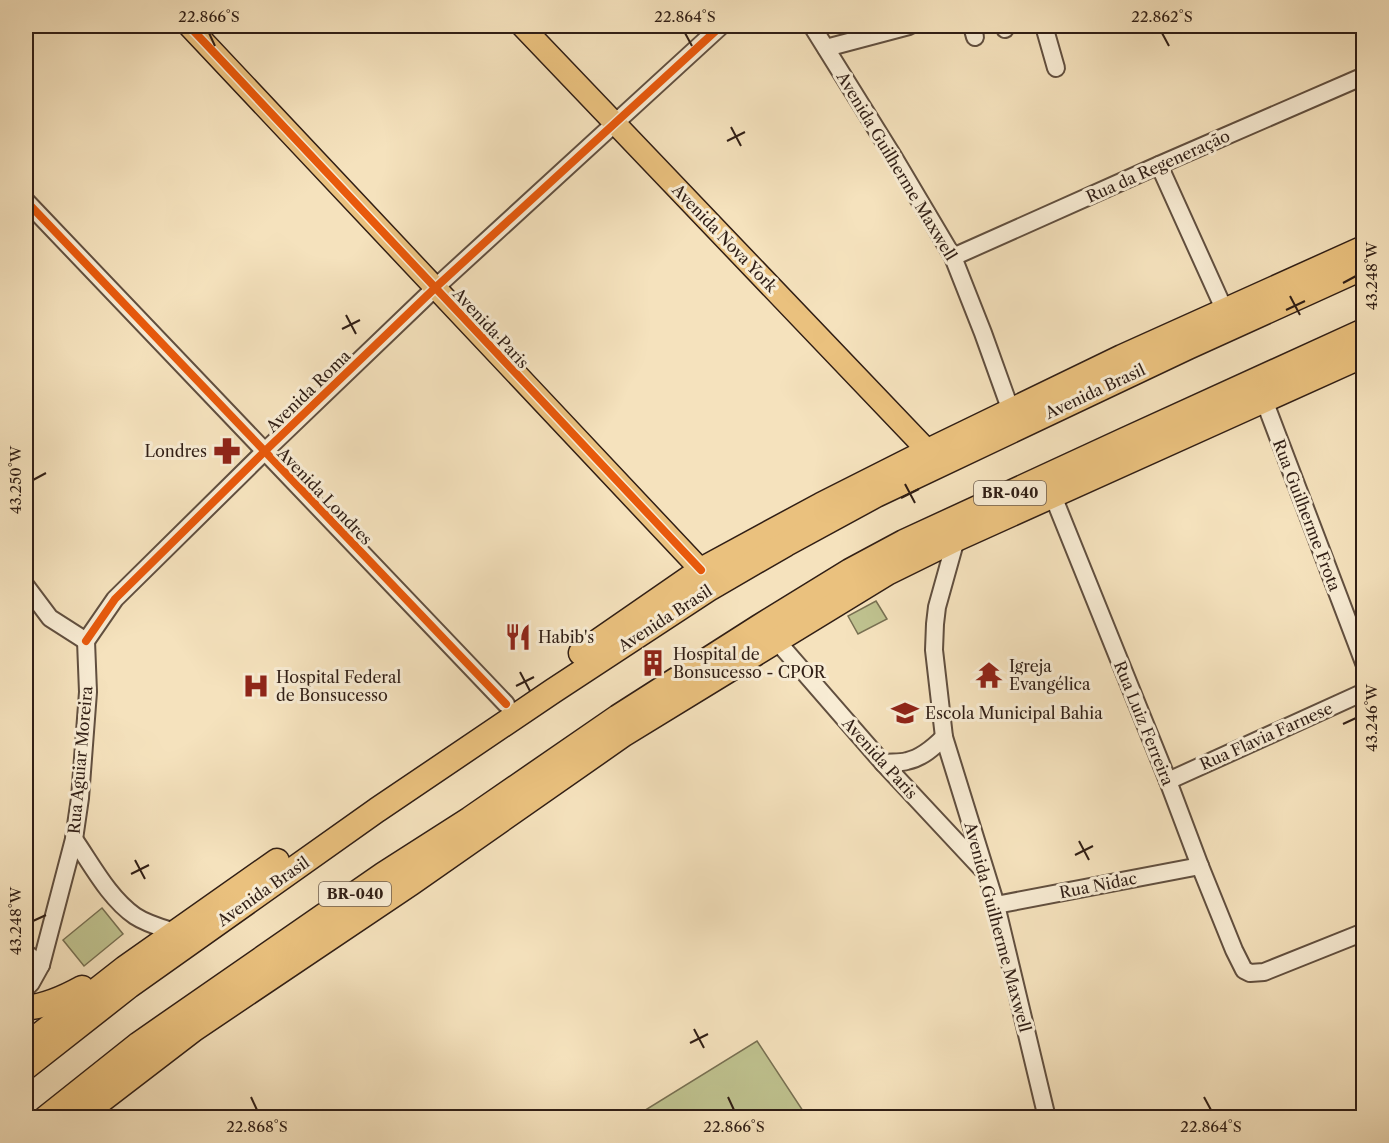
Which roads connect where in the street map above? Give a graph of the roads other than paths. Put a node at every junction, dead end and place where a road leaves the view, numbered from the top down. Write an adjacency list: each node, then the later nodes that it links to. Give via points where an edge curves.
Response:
1 (189, 26): 16 (main road, Avenida Paris)
2 (522, 26): 10 (main road, Avenida Nova York)
3 (721, 26): 10 (street, Avenida Roma)
4 (812, 26): 7 (street, Avenida Guilherme Maxwell)
5 (909, 26): 7 (street)
6 (1044, 26): 8 (street)
7 (826, 48): 14 (street, Avenida Guilherme Maxwell)
8 (1056, 68)
9 (1364, 76): 11 (street, Rua da Regeneração)
10 (615, 123): 16 (street, Avenida Roma); 24 (main road, Avenida Nova York)
11 (1159, 165): 14 (street, Rua da Regeneração); 17 (street)
12 (26, 201): 25 (street, Avenida Londres)
13 (1364, 248): 17 (highway, Avenida Brasil)
14 (953, 257): 22 (street, Avenida Guilherme Maxwell)
15 (1364, 267): 19 (highway, Avenida Brasil)
16 (435, 288): 25 (street, Avenida Roma); 28 (main road, Avenida Paris)
17 (1225, 311): 22 (highway, Avenida Brasil)
18 (1364, 331): 23 (highway, BR-040)
19 (1188, 347): 22 (highway, via 1149,358 1045,404); 50 (highway, Avenida Brasil, via 876,495 710,588 377,810 129,986)
20 (1364, 355): 21 (highway)
21 (1264, 400): 26 (highway); 32 (street, Rua Guilherme Frota)
22 (1011, 411): 24 (highway, Avenida Brasil)
23 (1125, 440): 27 (highway); 51 (highway, BR-040, via 904,542 759,627 384,874 139,1044)
24 (928, 451): 28 (highway, Avenida Brasil)
25 (264, 452): 31 (street, Avenida Roma, via 115,599); 34 (street, Avenida Londres)
26 (1053, 496): 27 (highway); 37 (street, Rua Luiz Ferreira)
27 (956, 539): 30 (highway, via 887,573); 35 (street, Avenida Guilherme Maxwell, via 935,624 934,650)
28 (701, 570): 34 (highway, Avenida Brasil)
29 (26, 586): 31 (street, via 50,618)
30 (776, 640): 36 (street, Avenida Paris); 52 (highway, via 624,734 194,1029)
31 (86, 641): 38 (street, Rua Aguiar Moreira, via 88,714)
32 (1364, 663)
33 (1364, 692): 37 (street, Rua Flavia Farnese)
34 (506, 704): 42 (highway, Avenida Brasil)
35 (944, 737): 36 (street, via 919,757); 40 (street, Avenida Guilherme Maxwell)
36 (883, 763): 40 (street, Avenida Paris)
37 (1168, 781): 39 (street, Rua Luiz Ferreira)
38 (74, 838): 42 (street, via 127,909 136,917); 45 (street, Rua Aguiar Moreira)
39 (1200, 866): 41 (street, Rua Nidac); 43 (street, Rua Luiz Ferreira, via 1234,950 1244,970 1250,973 1264,972)
40 (986, 873): 41 (street, Avenida Guilherme Maxwell)
41 (996, 904): 53 (street, Avenida Guilherme Maxwell)
42 (175, 932): 46 (highway, Avenida Brasil)
43 (1364, 932)
44 (26, 953): 45 (street)
45 (41, 965): 47 (street, Rua Aguiar Moreira)
46 (125, 968): 48 (highway, via 50,1003); 49 (highway, Avenida Brasil)
47 (26, 988)
48 (26, 1008)
49 (26, 1046)
50 (26, 1067)
51 (46, 1118)
52 (78, 1118)
53 (1047, 1118)

